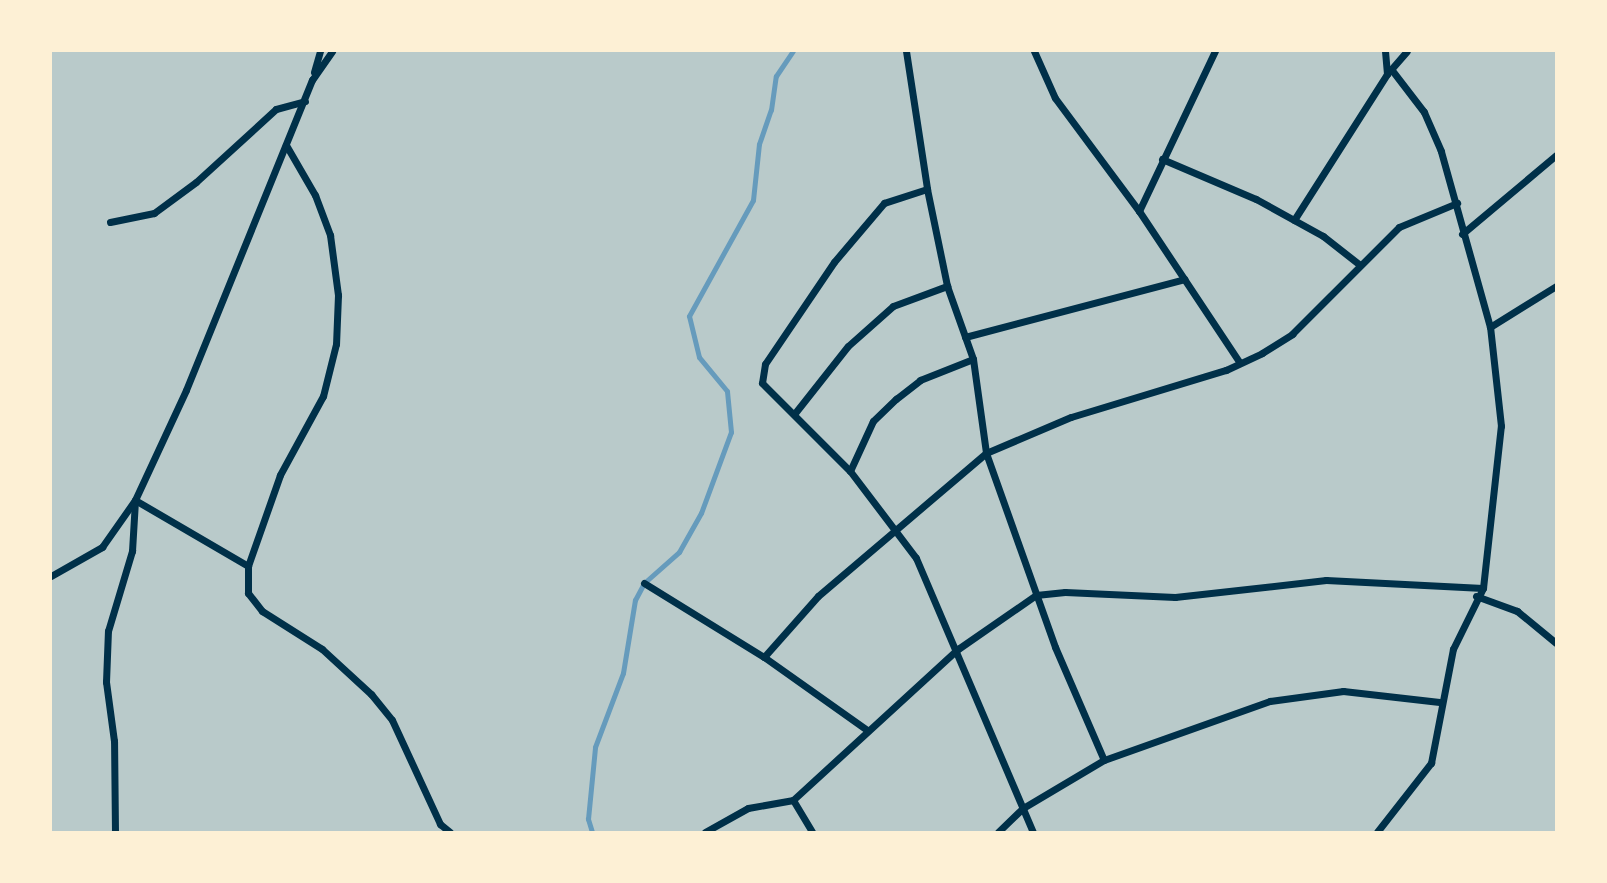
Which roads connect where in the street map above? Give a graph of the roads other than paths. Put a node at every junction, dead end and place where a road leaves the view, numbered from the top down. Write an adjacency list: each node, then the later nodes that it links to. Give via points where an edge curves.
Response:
1 (320, 51): 9 (street)
2 (332, 51): 9 (street)
3 (906, 51): 14 (street)
4 (1034, 51): 16 (street, via 1055,98)
5 (1215, 51): 13 (street)
6 (1385, 51): 8 (street)
7 (1406, 51): 8 (street)
8 (1389, 71): 15 (street, via 1424,112); 17 (street)
9 (312, 79): 10 (street)
10 (305, 101): 11 (street); 18 (street, via 276,108 196,182 154,213)
11 (286, 145): 31 (street, via 186,390); 33 (street, via 316,195 330,235 338,295 336,344 323,397 280,475)
12 (1556, 155): 19 (street)
13 (1162, 159): 16 (street); 17 (street)
14 (927, 189): 22 (street); 28 (street, via 884,203 834,262 765,365 762,383)
15 (1457, 203): 19 (street); 20 (street, via 1399,227)
16 (1139, 211): 21 (street)
17 (1294, 220): 20 (street)
18 (110, 222)
19 (1462, 234): 24 (street)
20 (1360, 265): 27 (street, via 1292,334)
21 (1184, 279): 25 (street); 27 (street)
22 (947, 286): 25 (street); 28 (street, via 893,306 848,346)
23 (1556, 286): 24 (street)
24 (1489, 327): 36 (street, via 1501,426)
25 (965, 337): 26 (street)
26 (973, 359): 29 (street); 30 (street, via 920,380 896,399 873,421)
27 (1240, 363): 29 (street, via 1072,417)
28 (795, 413): 30 (street)
29 (986, 453): 32 (street); 37 (street)
30 (850, 471): 32 (street)
31 (135, 500): 33 (street); 34 (street, via 102,547); 47 (street, via 132,551 108,631 106,682 114,741)
32 (896, 527): 40 (street, via 916,558); 41 (street, via 818,596)
33 (247, 566): 48 (street, via 250,600 323,649 392,720 440,824)
34 (51, 576)
35 (644, 583): 41 (street)
36 (1483, 588): 37 (street, via 1326,579 1175,597); 38 (street)
37 (1036, 595): 40 (street); 44 (street)
38 (1475, 596): 39 (street, via 1517,611); 42 (street, via 1453,649)
39 (1556, 643)
40 (958, 649): 43 (street); 46 (street, via 981,717)
41 (764, 657): 43 (street)
42 (1439, 702): 44 (street, via 1343,691 1302,695 1207,721); 53 (street, via 1431,763)
43 (867, 730): 45 (street)
44 (1104, 760): 46 (street)
45 (793, 800): 49 (street, via 748,808); 50 (street)
46 (1023, 808): 51 (street); 52 (street)
47 (115, 832)
48 (450, 832)
49 (705, 832)
50 (812, 832)
51 (998, 832)
52 (1033, 832)
53 (1377, 832)

